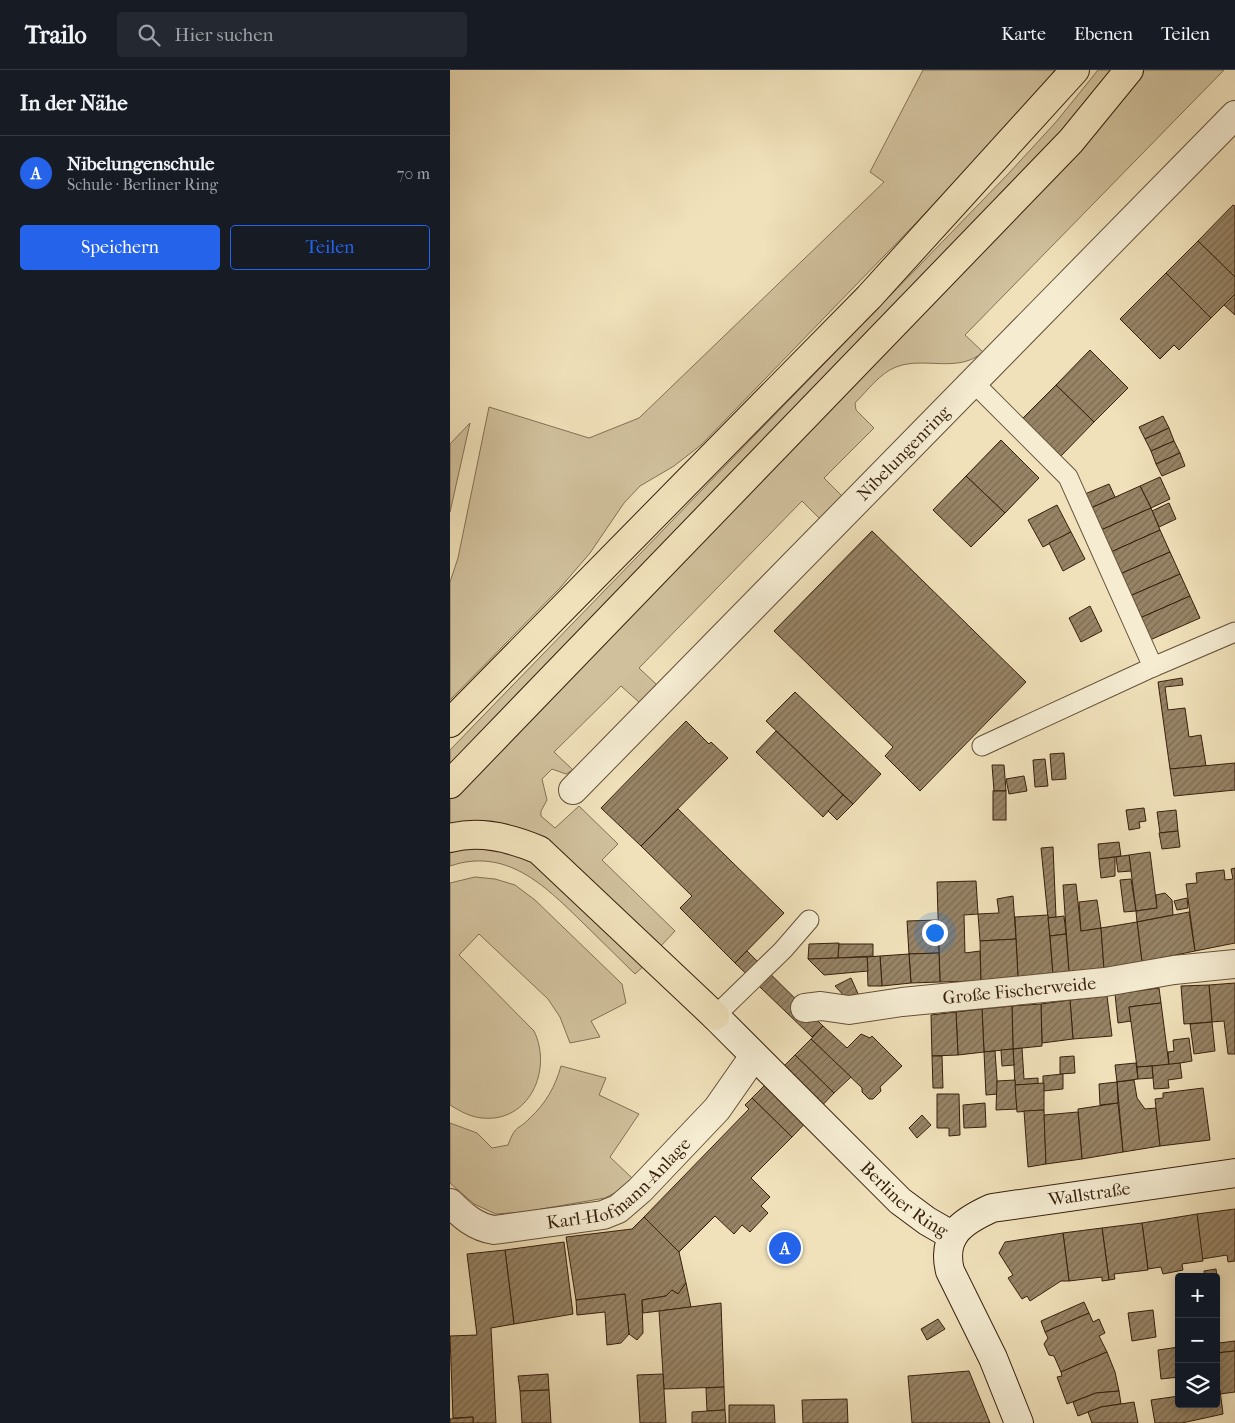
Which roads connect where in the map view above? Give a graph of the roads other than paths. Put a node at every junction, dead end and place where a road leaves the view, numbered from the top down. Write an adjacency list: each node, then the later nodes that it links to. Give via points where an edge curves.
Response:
1 (1075, 70): 7 (highway, via 869,297)
2 (1129, 70): 9 (highway, via 1071,140)
3 (1235, 115): 4 (street, Nibelungenring)
4 (974, 383): 6 (lane, via 1068,477); 10 (street, Nibelungenring)
5 (1235, 632): 6 (lane)
6 (1153, 666): 8 (lane)
7 (450, 722)
8 (982, 746)
9 (450, 784)
10 (574, 790)
11 (450, 838): 15 (highway, via 487,835 518,841 539,850)
12 (809, 920): 15 (lane, via 783,950)
13 (1235, 964): 14 (street, Große Fischerweide, via 850,1010 821,1006)
14 (805, 1008)
15 (714, 1016): 16 (street, Berliner Ring)
16 (754, 1056): 18 (street, Karl-Hofmann-Anlage, via 716,1109 618,1209 602,1215 494,1230 472,1222); 19 (street, Berliner Ring, via 900,1201)
17 (1235, 1172): 19 (street, Wallstraße, via 992,1208 979,1212 958,1226)
18 (450, 1203)
19 (953, 1236): 20 (street, Berliner Ring, via 948,1261 950,1271 993,1358)
20 (1019, 1423)

